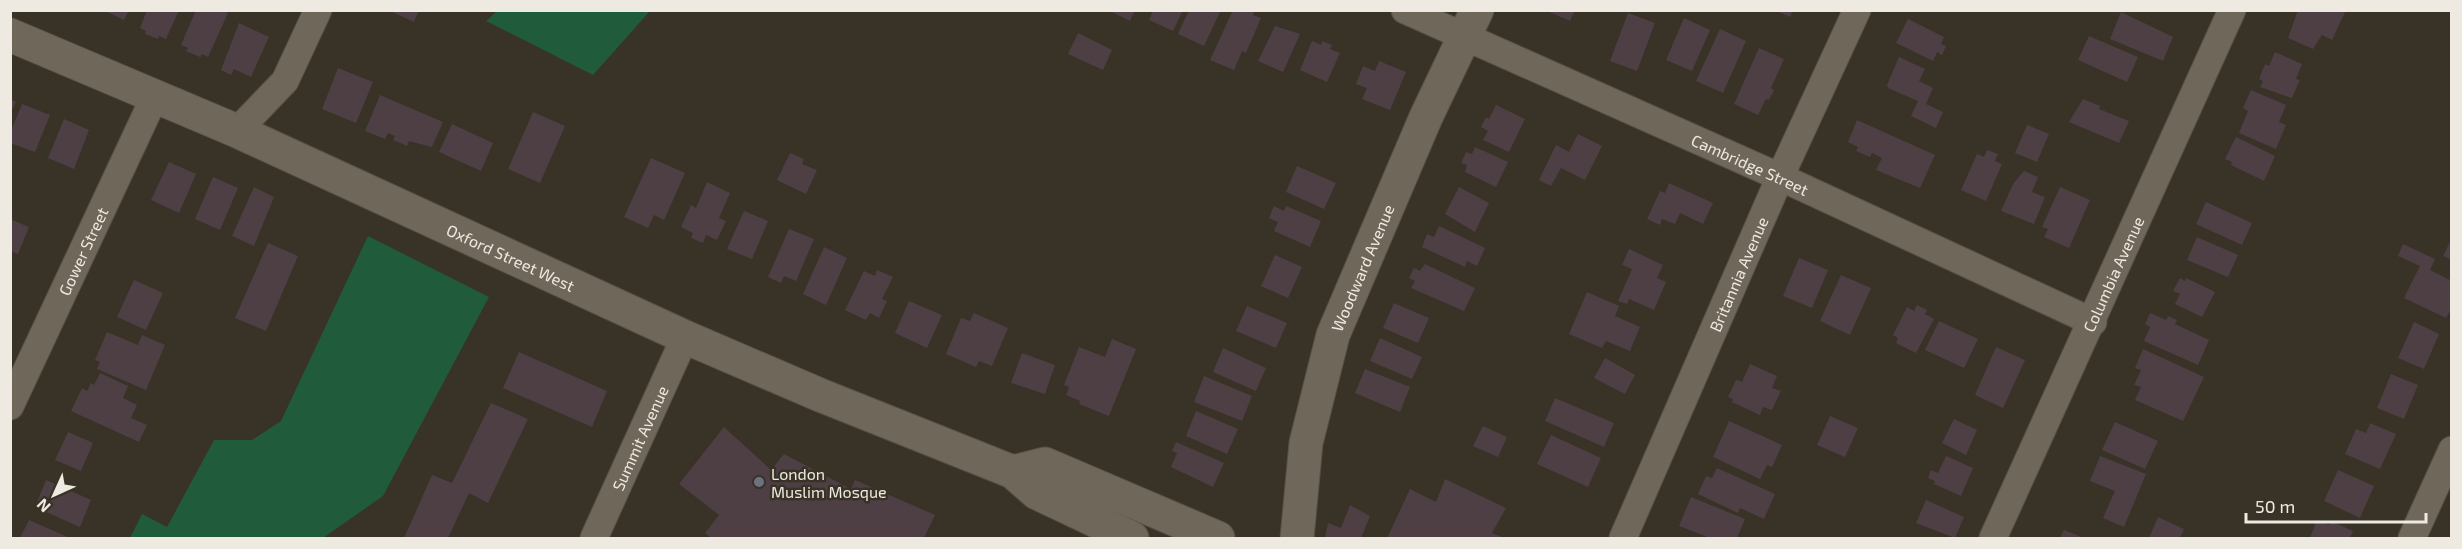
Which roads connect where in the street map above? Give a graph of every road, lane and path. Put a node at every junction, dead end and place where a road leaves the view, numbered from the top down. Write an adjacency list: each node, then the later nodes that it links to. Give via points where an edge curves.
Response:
1 (318, 10): 8 (street, via 285,81)
2 (1405, 10): 5 (street, Cambridge Street)
3 (1857, 10): 9 (street, Britannia Avenue)
4 (2232, 10): 10 (street, Columbia Avenue)
5 (1471, 23): 9 (street, Cambridge Street); 18 (main road, Woodward Avenue, via 1333,335 1306,443)
6 (10, 35): 7 (main road, Oxford Street West)
7 (155, 96): 8 (main road, Oxford Street West); 12 (street, Gower Street)
8 (237, 131): 11 (main road, Oxford Street West)
9 (1780, 177): 10 (street, Cambridge Street); 19 (street, Britannia Avenue)
10 (2092, 322): 20 (street, Columbia Avenue)
11 (685, 338): 14 (main road, Oxford Street West); 15 (street, Summit Avenue)
12 (10, 406)
13 (2451, 450): 21 (street)
14 (1013, 472): 16 (main road, Oxford Street West, via 1037,493); 17 (main road, via 1045,464)
15 (594, 538)
16 (1132, 538)
17 (1218, 538)
18 (1298, 538)
19 (1623, 538)
20 (1993, 538)
21 (2412, 538)

